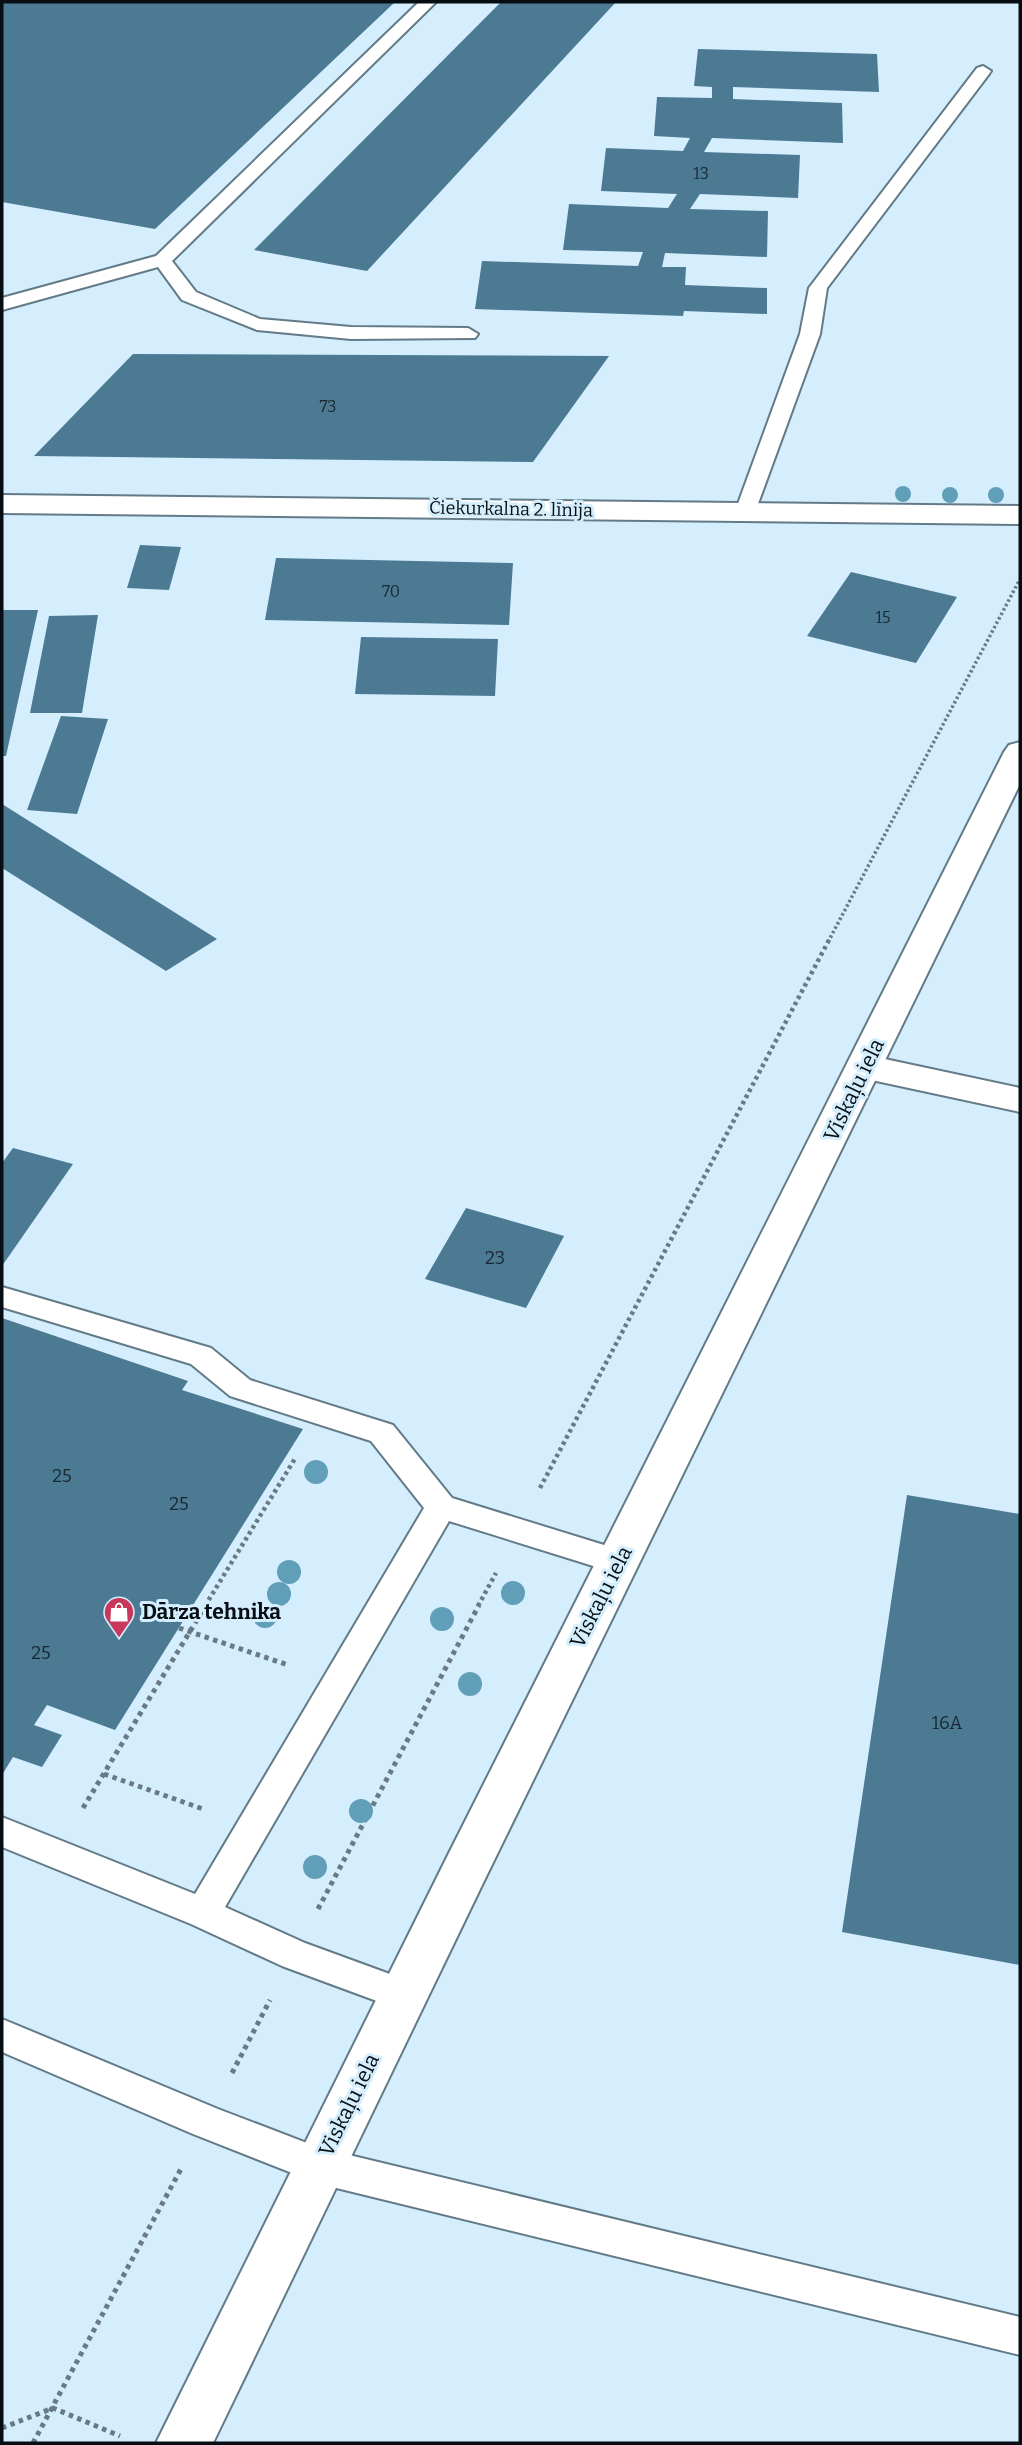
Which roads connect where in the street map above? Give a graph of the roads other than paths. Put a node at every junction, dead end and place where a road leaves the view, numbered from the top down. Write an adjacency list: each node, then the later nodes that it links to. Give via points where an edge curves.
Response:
1 (428, 2): 3 (lane)
2 (983, 71): 7 (lane, via 818,288 810,334)
3 (162, 260): 4 (lane); 5 (lane, via 189,296 257,324 351,333)
4 (2, 304)
5 (468, 334)
6 (2, 504): 7 (street, Čiekurkalna 2. līnija)
7 (745, 512): 8 (street, Čiekurkalna 2. līnija)
8 (1020, 515)
9 (1020, 752): 10 (street, Viskaļu iela)
10 (866, 1067): 11 (street); 14 (street, Viskaļu iela)
11 (1020, 1100)
12 (2, 1297): 13 (lane, via 201,1356 240,1388 382,1433)
13 (441, 1507): 14 (lane); 16 (lane)
14 (619, 1562): 17 (street, Viskaļu iela)
15 (2, 1832): 16 (lane)
16 (203, 1913): 17 (lane, via 294,1955)
17 (404, 1995): 19 (street, Viskaļu iela)
18 (2, 2035): 19 (lane)
19 (320, 2165): 20 (lane); 21 (street, Viskaļu iela)
20 (1020, 2336)
21 (184, 2443)

